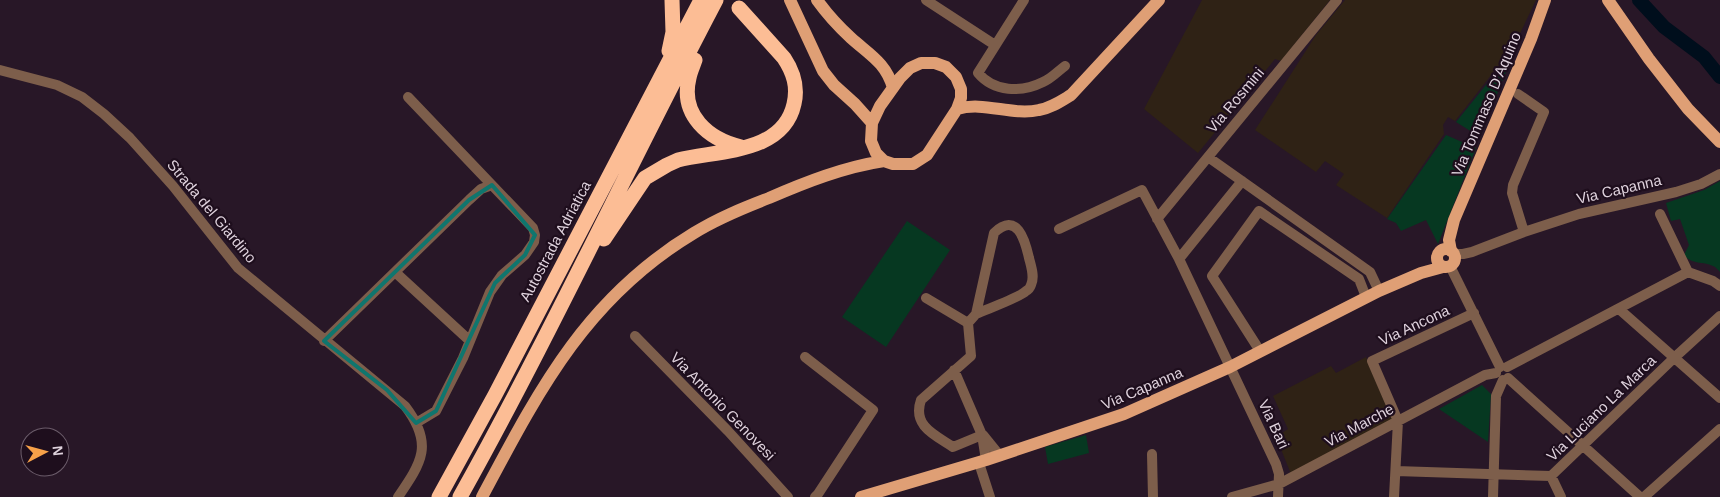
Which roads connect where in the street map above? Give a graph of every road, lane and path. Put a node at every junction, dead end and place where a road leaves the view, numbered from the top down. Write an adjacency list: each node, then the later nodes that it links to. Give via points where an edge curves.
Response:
1 (672, 0): 19 (highway, via 673,32)
2 (790, 0): 22 (main road, via 823,71)
3 (817, 0): 13 (main road, via 834,22)
4 (926, 0): 12 (street)
5 (1024, 0): 12 (street)
6 (1159, 0): 24 (main road, via 1071,95 1057,104 1028,111)
7 (1337, 0): 30 (street, Via Rosmini)
8 (1546, 0): 40 (main road, Via Tommaso D'Aquino, via 1532,40 1446,233)
9 (710, 1): 19 (highway, Autostrada Adriatica); 29 (highway, via 689,78 689,104 694,117 707,132); 46 (highway)
10 (1609, 1): 28 (main road, via 1688,109)
11 (739, 8): 29 (highway, via 784,58 796,86 790,119 777,134 755,145)
12 (995, 45): 14 (street, via 978,73 985,81 1001,88 1026,88 1044,82)
13 (877, 60): 15 (main road); 17 (main road, via 886,70)
14 (1065, 66)
15 (910, 68): 17 (main road); 18 (main road, via 921,63 935,63 956,77)
16 (0, 70): 55 (street, Strada del Giardino, via 57,85 82,97 104,114 173,186 238,268)
17 (893, 88): 23 (main road)
18 (961, 88): 24 (main road); 25 (main road)
19 (654, 90): 77 (highway, Autostrada Adriatica)
20 (1518, 94): 39 (street, via 1544,112 1513,185 1512,193)
21 (408, 98): 35 (street)
22 (855, 104): 23 (main road); 26 (main road)
23 (880, 106): 26 (main road)
24 (984, 106): 25 (main road)
25 (957, 109): 31 (main road, via 927,155 913,164)
26 (872, 123): 27 (main road)
27 (871, 141): 31 (main road); 32 (main road, via 868,150)
28 (1720, 142)
29 (742, 147): 46 (highway, via 678,160 645,178)
30 (1208, 157): 34 (street); 37 (street, Via Rosmini)
31 (884, 162): 32 (main road)
32 (854, 166): 79 (main road, via 729,214 694,232 622,286 564,355 528,410)
33 (1720, 174): 39 (street, Via Capanna, via 1689,188 1579,214)
34 (1242, 181): 41 (street); 45 (street, via 1370,272)
35 (492, 185): 42 (street, via 469,200); 56 (street, via 533,228 535,235 525,255 502,275 490,292)
36 (1660, 214): 43 (street)
37 (1157, 219): 38 (street, via 1142,190); 41 (street)
38 (1059, 229)
39 (1524, 232): 40 (street, Via Capanna, via 1472,252)
40 (1446, 258): 45 (main road, Via Capanna, via 1421,274); 50 (street)
41 (1179, 259): 60 (street)
42 (395, 272): 55 (street); 56 (street)
43 (1688, 272): 44 (street); 49 (street, Via Marche)
44 (1720, 286)
45 (1379, 291): 47 (main road, Via Capanna)
46 (569, 292): 78 (highway)
47 (1366, 297): 57 (main road, Via Capanna); 57 (street, via 1360,279 1259,211 1212,276)
48 (926, 298): 53 (street)
49 (1619, 309): 59 (street); 62 (street, Via Marche)
50 (1474, 313): 62 (street); 64 (street, Via Ancona, via 1372,361)
51 (976, 314): 51 (street, via 994,233 1009,225 1024,237 1032,285 1026,292); 53 (street)
52 (1720, 316): 59 (street, Via Luciano La Marca)
53 (968, 323): 61 (street, via 971,356)
54 (635, 336): 80 (street, Via Antonio Genovesi)
55 (324, 341): 65 (street, Strada del Giardino, via 406,406)
56 (470, 341): 65 (street, via 436,412)
57 (1260, 351): 60 (main road, Via Capanna)
58 (805, 357): 81 (street, via 872,410)
59 (1674, 358): 63 (street); 68 (street, Via Luciano La Marca)
60 (1230, 367): 70 (main road, Via Capanna, via 1124,414); 75 (street, Via Bari, via 1276,464)
61 (954, 370): 67 (street); 67 (street, via 921,400 919,420 953,448)
62 (1503, 373): 64 (street, Via Marche, via 1485,376); 68 (street); 73 (street, via 1496,396)
63 (1720, 398)
64 (1398, 421): 72 (street); 75 (street, Via Marche)
65 (416, 423): 76 (street, Strada del Giardino, via 423,445 421,458)
66 (1720, 429): 90 (street)
67 (982, 434): 70 (street); 71 (street)
68 (1583, 445): 74 (street, Via Luciano La Marca); 90 (street)
69 (1152, 454): 84 (street)
70 (1000, 456): 71 (main road, Via Capanna)
71 (983, 462): 82 (main road, Via Capanna); 83 (street)
72 (1396, 471): 73 (street, Via Luciano La Marca); 87 (street)
73 (1493, 474): 74 (street, Via Luciano La Marca); 88 (street)
74 (1551, 476): 89 (street)
75 (1279, 484): 85 (street, Via Marche); 86 (street, Via Bari)
76 (398, 497)
77 (439, 497)
78 (460, 497)
79 (482, 497)
80 (788, 497)
81 (815, 497)
82 (861, 497)
83 (990, 497)
84 (1153, 497)
85 (1232, 497)
86 (1278, 497)
87 (1394, 497)
88 (1493, 497)
89 (1561, 497)
90 (1642, 497)

